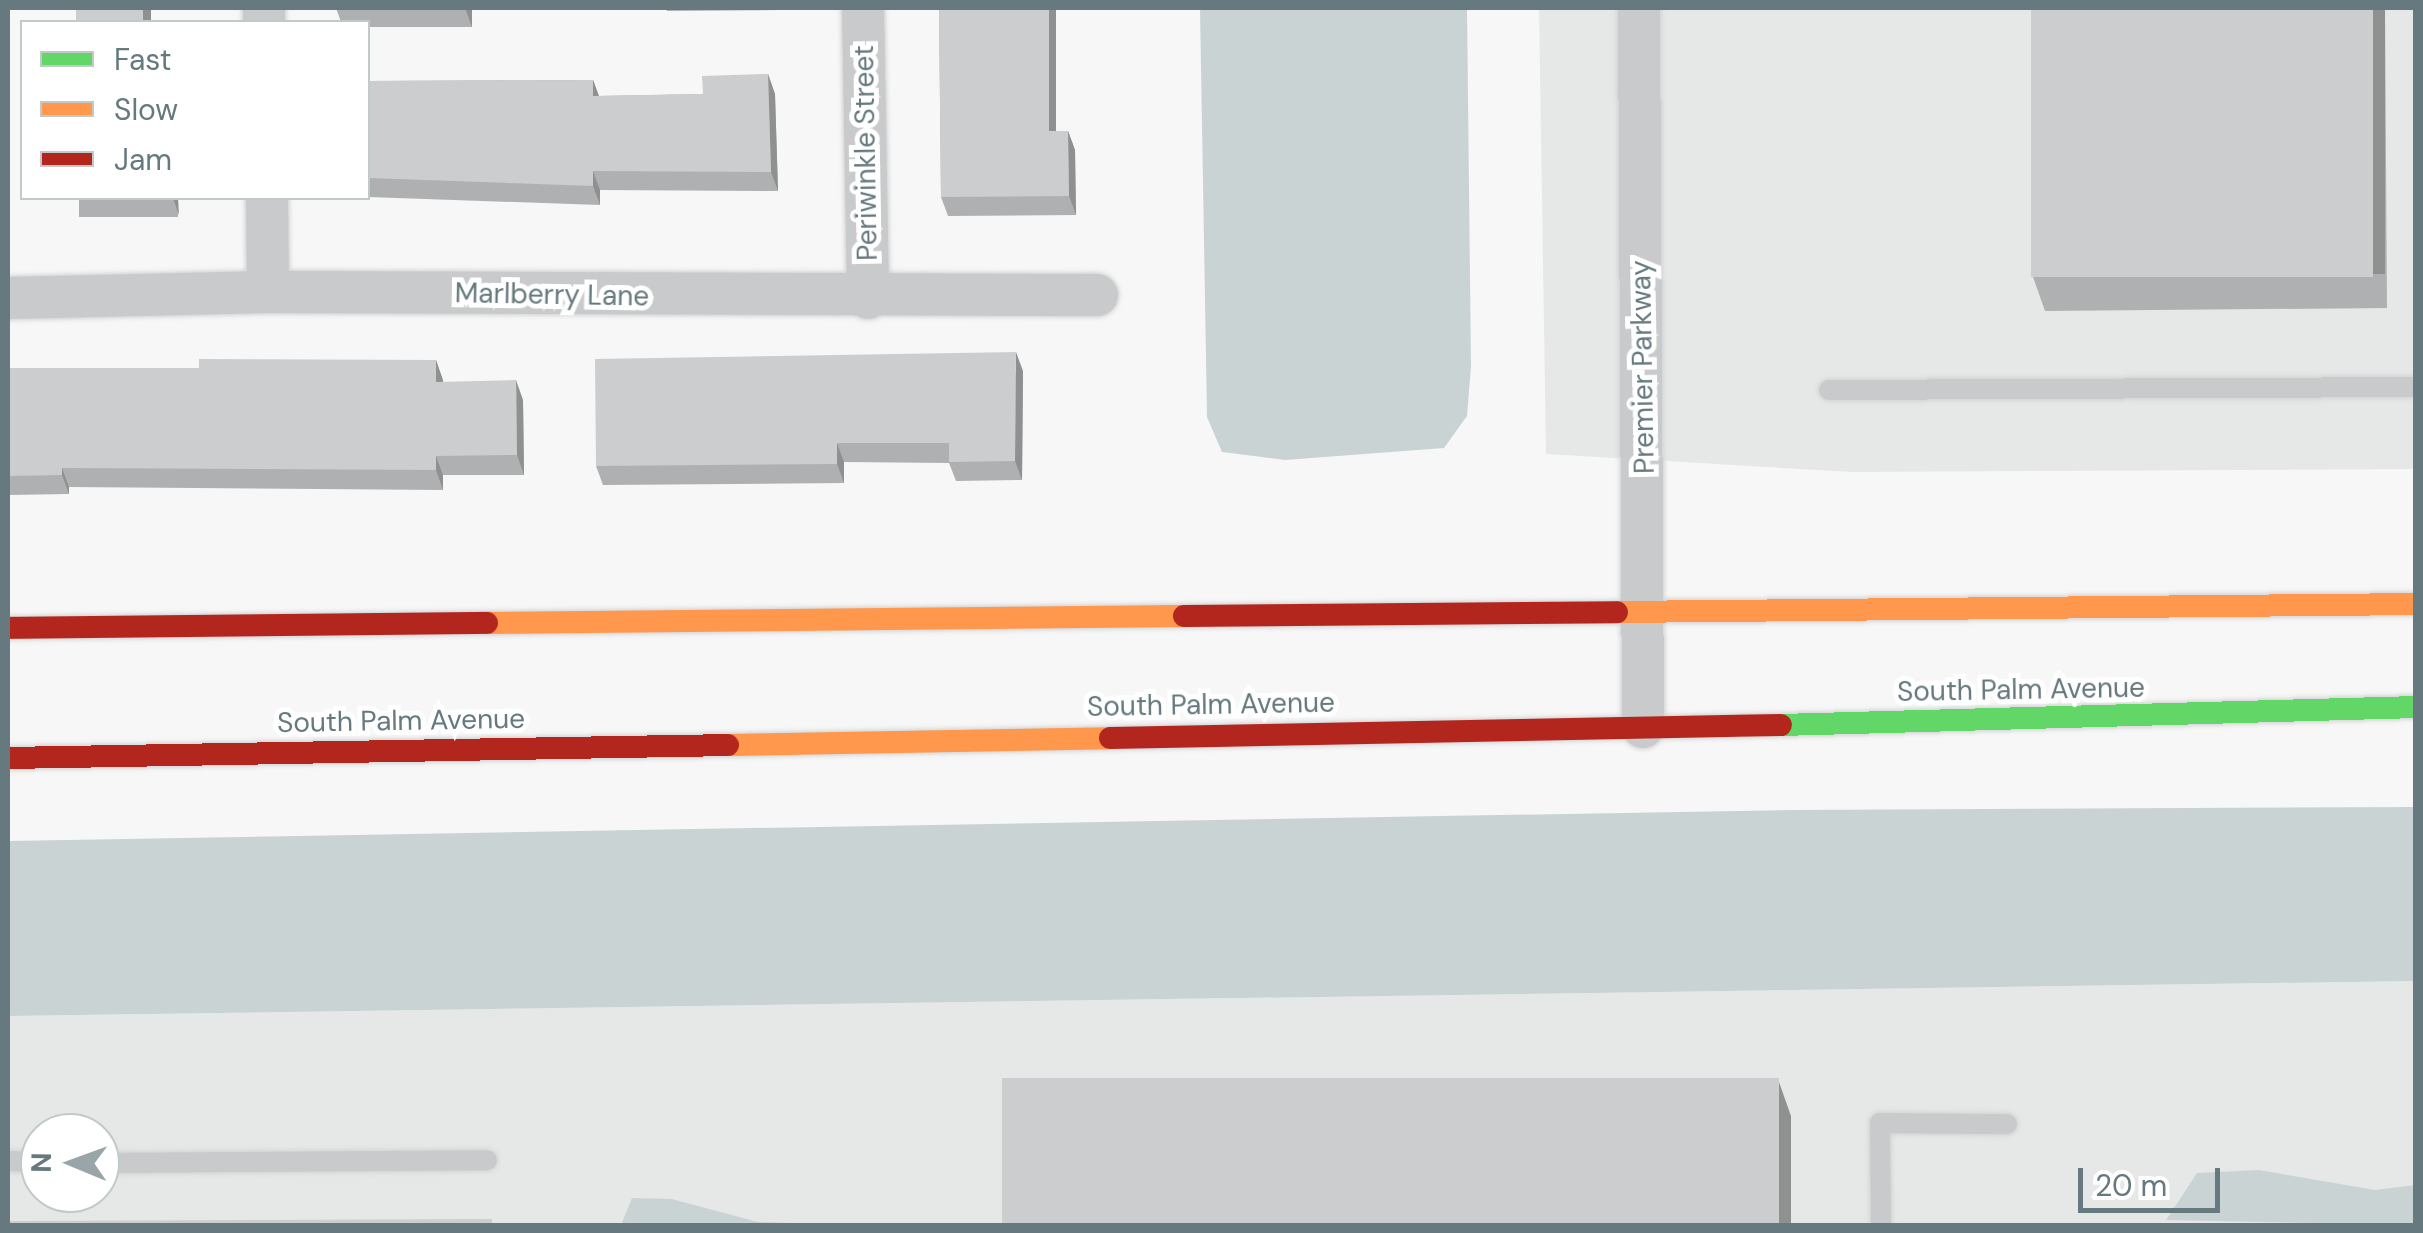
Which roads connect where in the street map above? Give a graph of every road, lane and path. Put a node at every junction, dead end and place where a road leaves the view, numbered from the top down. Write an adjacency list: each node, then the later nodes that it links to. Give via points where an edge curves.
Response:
1 (863, 8): 7 (street, Periwinkle Street)
2 (1640, 8): 11 (street, Premier Parkway)
3 (267, 200): 4 (street)
4 (268, 292): 6 (street, Marlberry Lane); 7 (street, Marlberry Lane)
5 (1096, 295): 7 (street, Marlberry Lane)
6 (8, 298)
7 (868, 298)
8 (2416, 387): 9 (lane)
9 (1829, 390)
10 (2416, 604): 11 (main road)
11 (1645, 612): 12 (main road); 14 (street, Premier Parkway)
12 (8, 628)
13 (2416, 707): 14 (main road, South Palm Avenue)
14 (1643, 727): 15 (main road, South Palm Avenue)
15 (8, 758)
16 (2007, 1124): 19 (lane, via 1880,1123)
17 (487, 1160): 18 (lane)
18 (120, 1163)
19 (1881, 1226)

